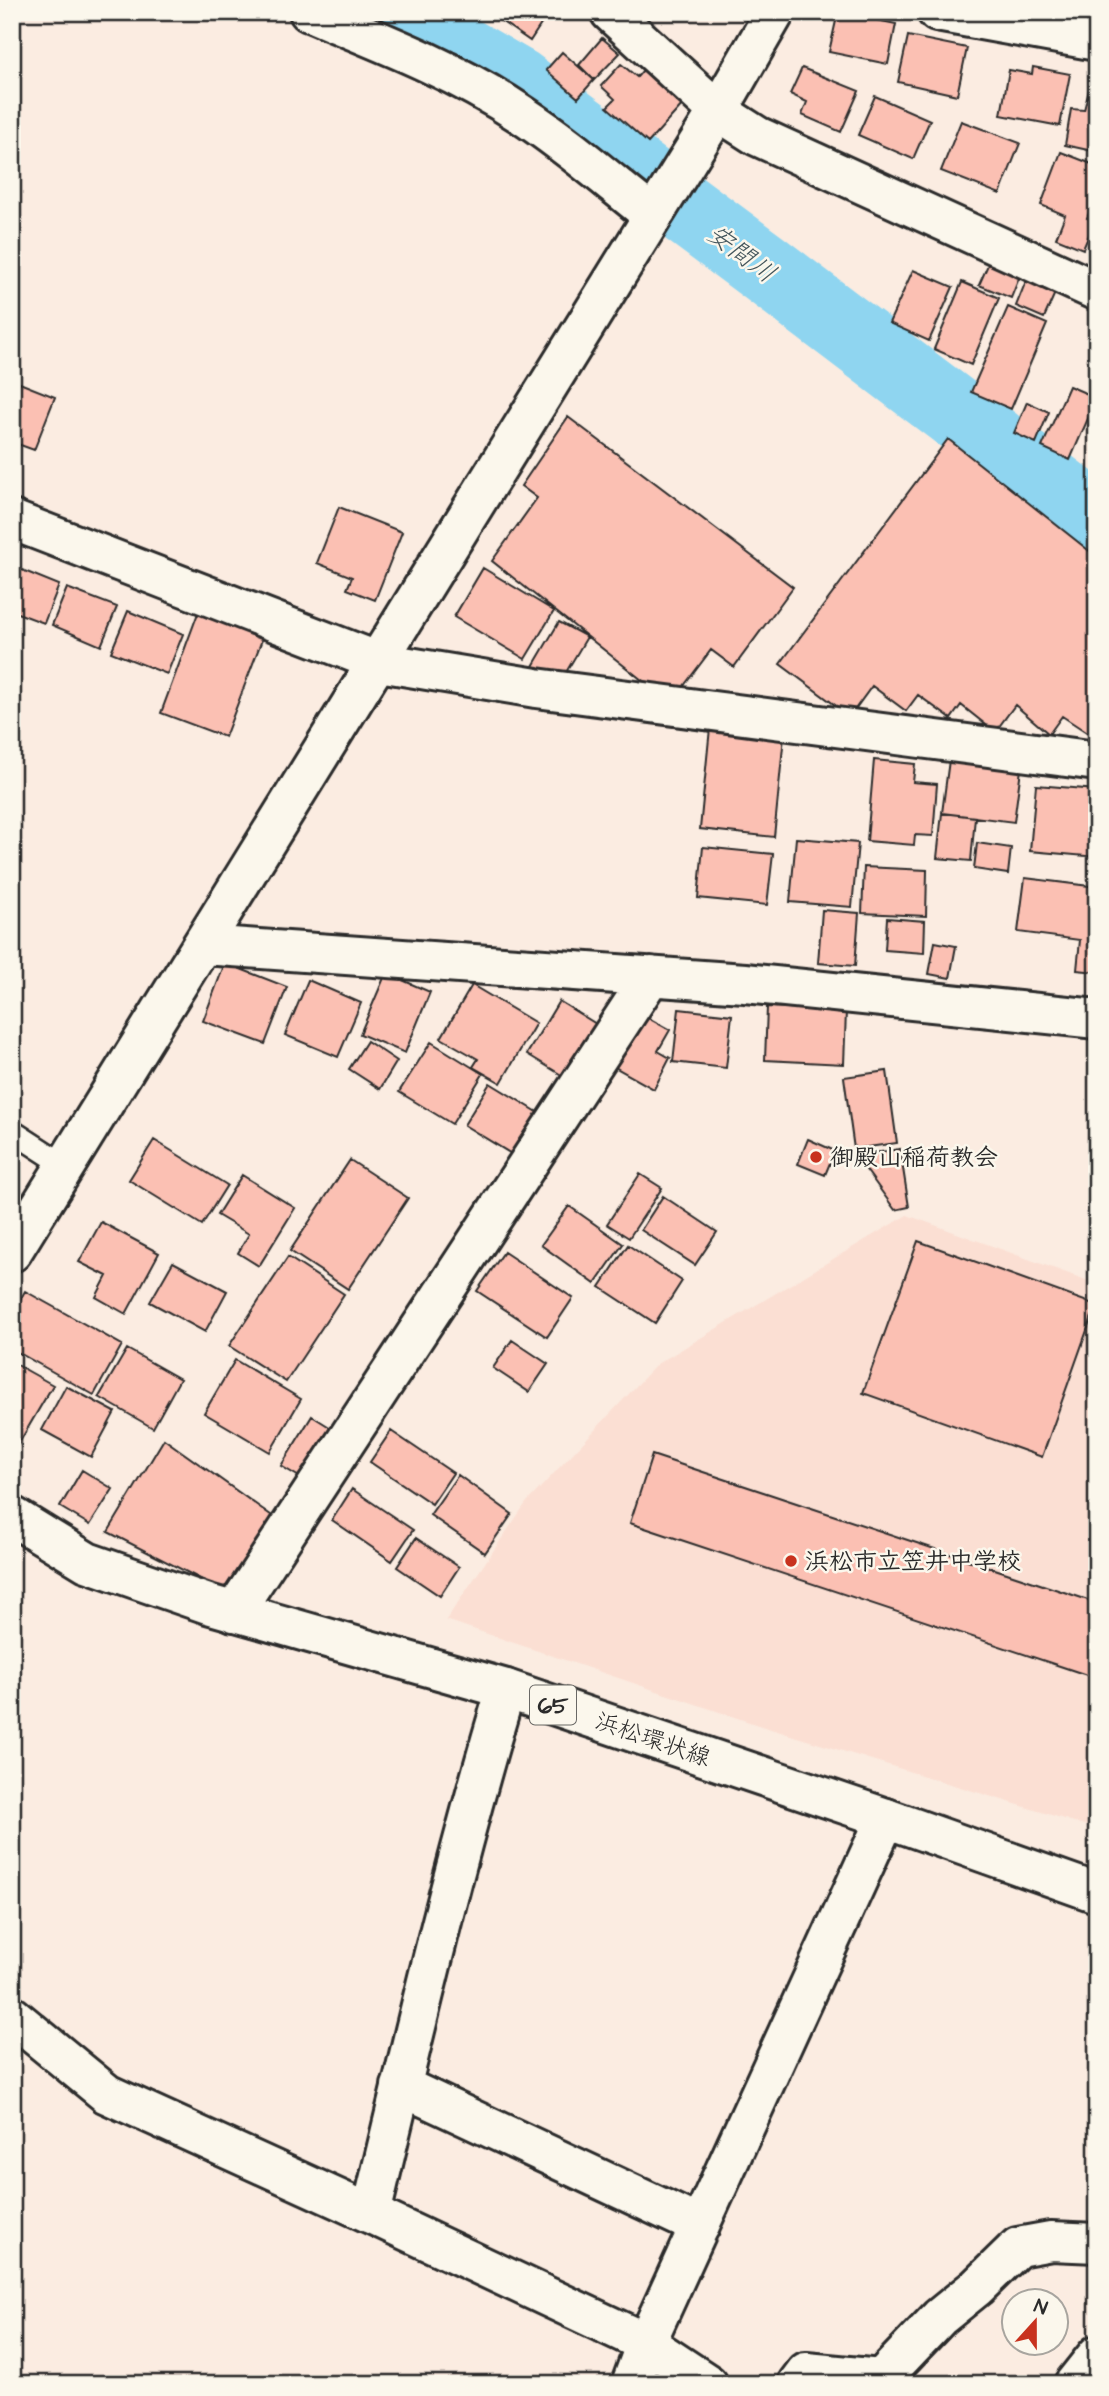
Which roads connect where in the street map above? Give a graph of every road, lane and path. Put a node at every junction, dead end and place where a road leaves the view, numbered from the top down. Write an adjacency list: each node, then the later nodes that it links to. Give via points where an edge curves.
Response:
1 (309, 12): 7 (street, via 421,58 475,86 522,114)
2 (610, 12): 6 (street)
3 (775, 12): 6 (street)
4 (937, 12): 5 (street)
5 (1097, 41)
6 (718, 111): 7 (street); 8 (street, via 757,136)
7 (653, 214): 10 (street)
8 (1097, 291)
9 (12, 520): 10 (street)
10 (379, 662): 11 (street, via 536,688); 12 (street)
11 (1097, 761)
12 (202, 945): 13 (street); 16 (street)
13 (651, 976): 14 (street); 19 (street)
14 (1097, 1019)
15 (12, 1130): 16 (lane)
16 (66, 1166): 17 (street)
17 (12, 1252)
18 (12, 1516): 19 (street, 浜松環状線 / 65, via 87,1562)
19 (234, 1612): 20 (street, 浜松環状線 / 65)
20 (506, 1689): 21 (street, 浜松環状線 / 65); 24 (street)
21 (886, 1818): 22 (street, 浜松環状線 / 65); 26 (street)
22 (1097, 1893)
23 (12, 2016): 25 (street, via 107,2094)
24 (401, 2086): 25 (street); 26 (street)
25 (371, 2214): 28 (street)
26 (700, 2226): 28 (street)
27 (1097, 2242): 31 (street, via 1051,2241 1018,2247 940,2317 881,2379 806,2372)
28 (646, 2343): 29 (street); 30 (street)
29 (631, 2384)
30 (708, 2384)
31 (797, 2384)

